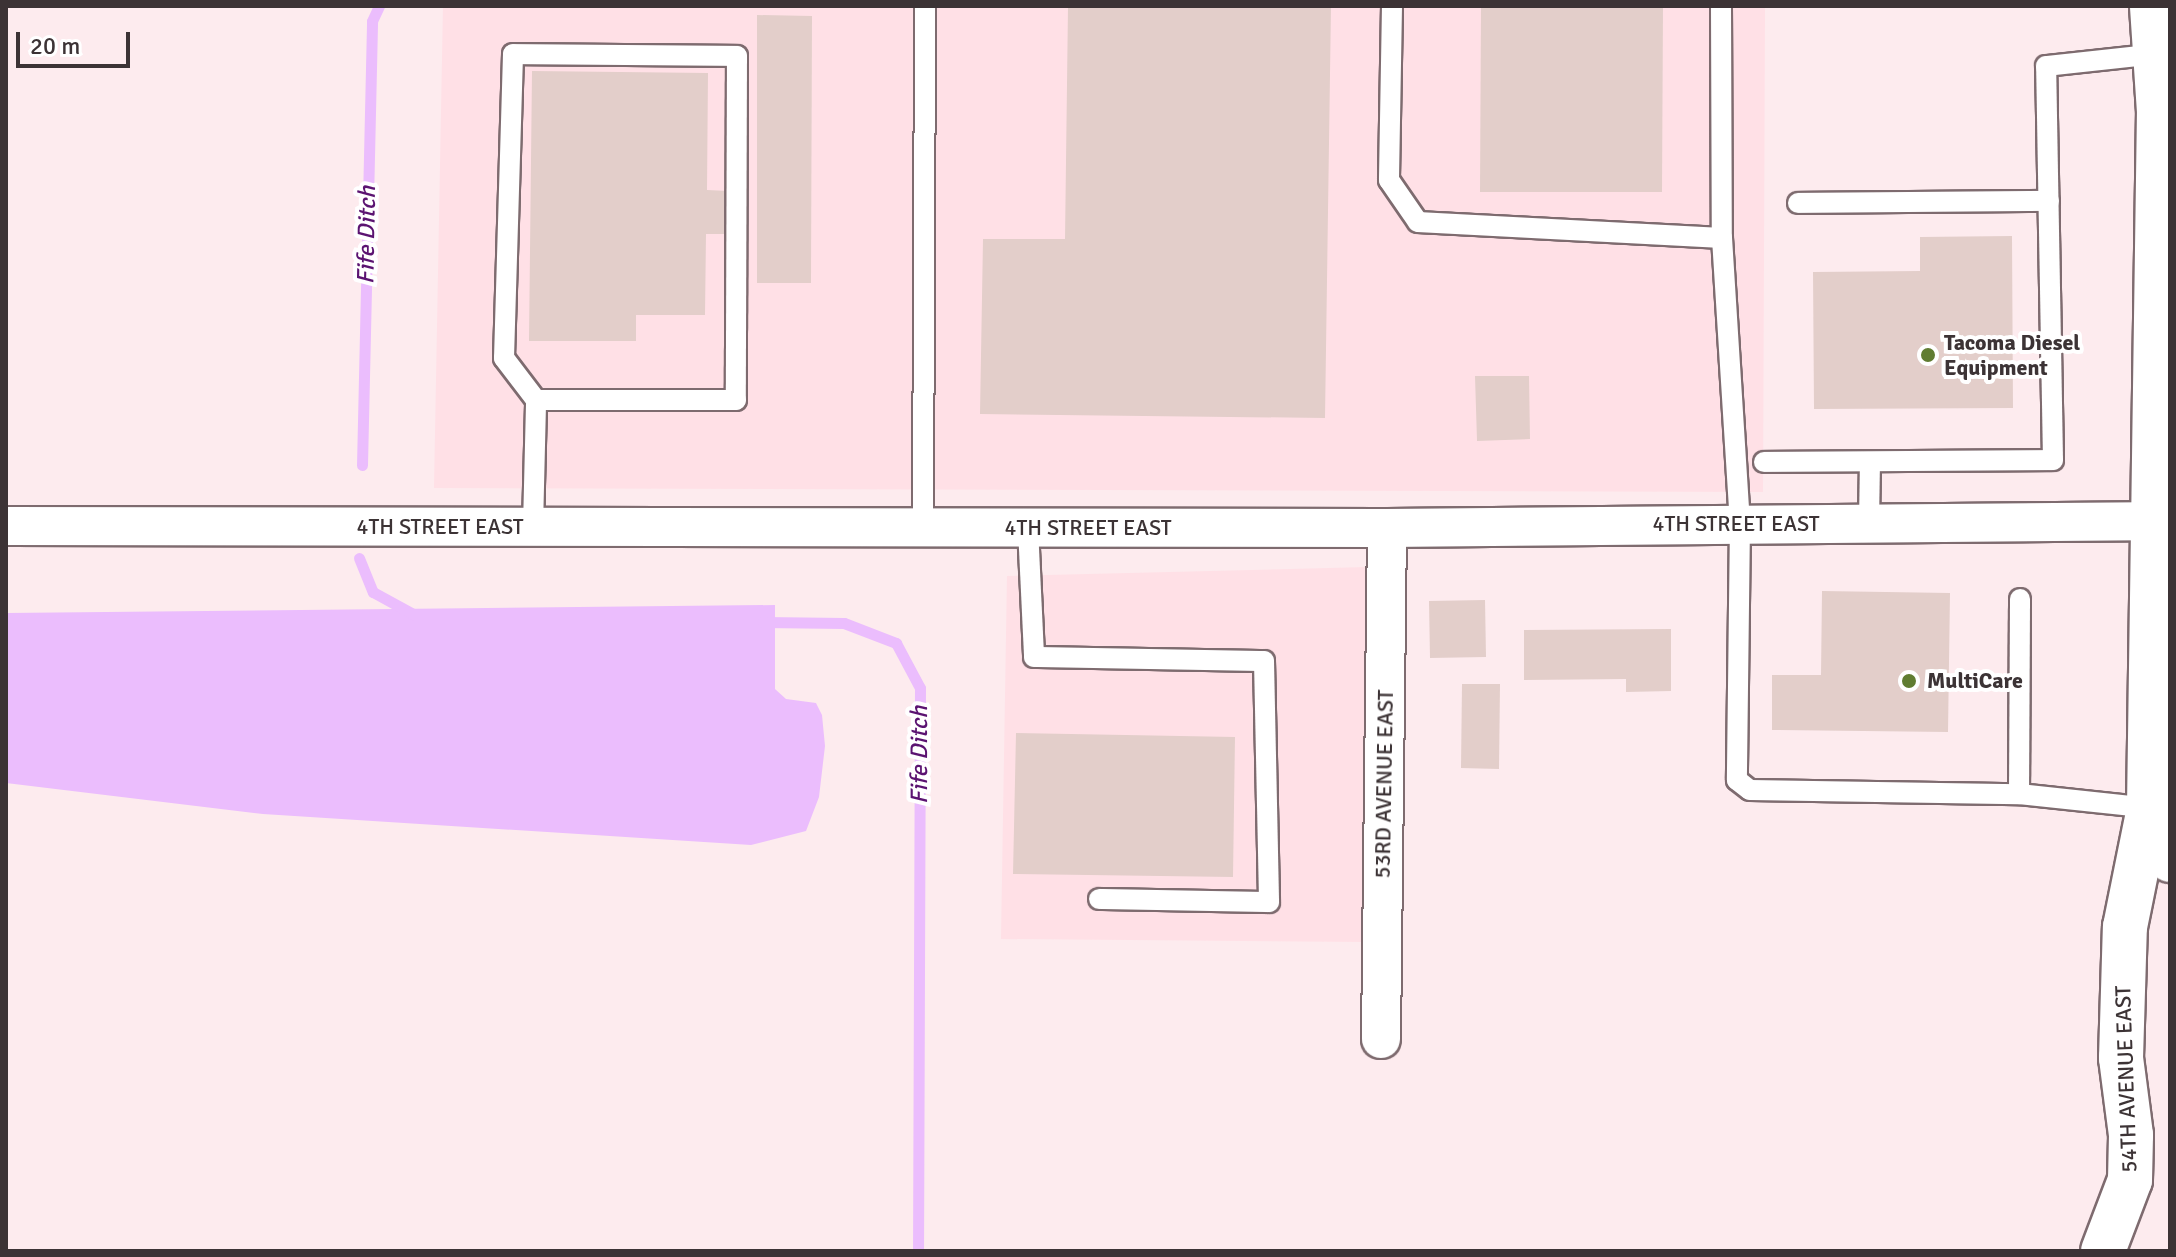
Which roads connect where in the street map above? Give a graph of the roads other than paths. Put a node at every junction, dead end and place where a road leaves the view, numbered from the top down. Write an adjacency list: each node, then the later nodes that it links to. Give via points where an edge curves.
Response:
1 (925, 6): 18 (lane)
2 (1392, 6): 9 (lane, via 1389,180 1418,222)
3 (1721, 6): 9 (lane)
4 (2152, 6): 5 (main road, 54TH AVENUE EAST)
5 (2157, 54): 6 (main road, 54TH AVENUE EAST); 7 (lane, via 2046,66)
6 (2164, 169): 13 (main road, 54TH AVENUE EAST)
7 (2049, 201): 8 (lane); 12 (lane, via 2053,460)
8 (1798, 203)
9 (1722, 238): 14 (lane)
10 (536, 400): 10 (lane, via 504,358 513,54 737,56 736,400); 17 (lane)
11 (1764, 462): 12 (lane)
12 (1870, 462): 15 (lane)
13 (2162, 521): 15 (street, 4TH STREET EAST); 22 (main road, 54TH AVENUE EAST)
14 (1740, 523): 15 (street, 4TH STREET EAST); 20 (street, 4TH STREET EAST); 23 (lane, via 1737,780 1750,790)
15 (1869, 523)
16 (6, 526): 17 (street, 4TH STREET EAST)
17 (533, 527): 18 (street, 4TH STREET EAST)
18 (923, 528): 19 (street, 4TH STREET EAST)
19 (1028, 528): 20 (street, 4TH STREET EAST); 25 (lane, via 1034,657 1264,661 1269,902)
20 (1387, 528): 26 (street, 53RD AVENUE EAST)
21 (2020, 599): 23 (lane)
22 (2156, 792): 23 (lane); 24 (main road, 54TH AVENUE EAST); 27 (main road, 54TH AVENUE EAST, via 2125,927 2121,1058 2131,1169 2124,1207)
23 (2019, 794)
24 (2170, 860)
25 (1099, 899)
26 (1381, 1039)
27 (2103, 1251)

